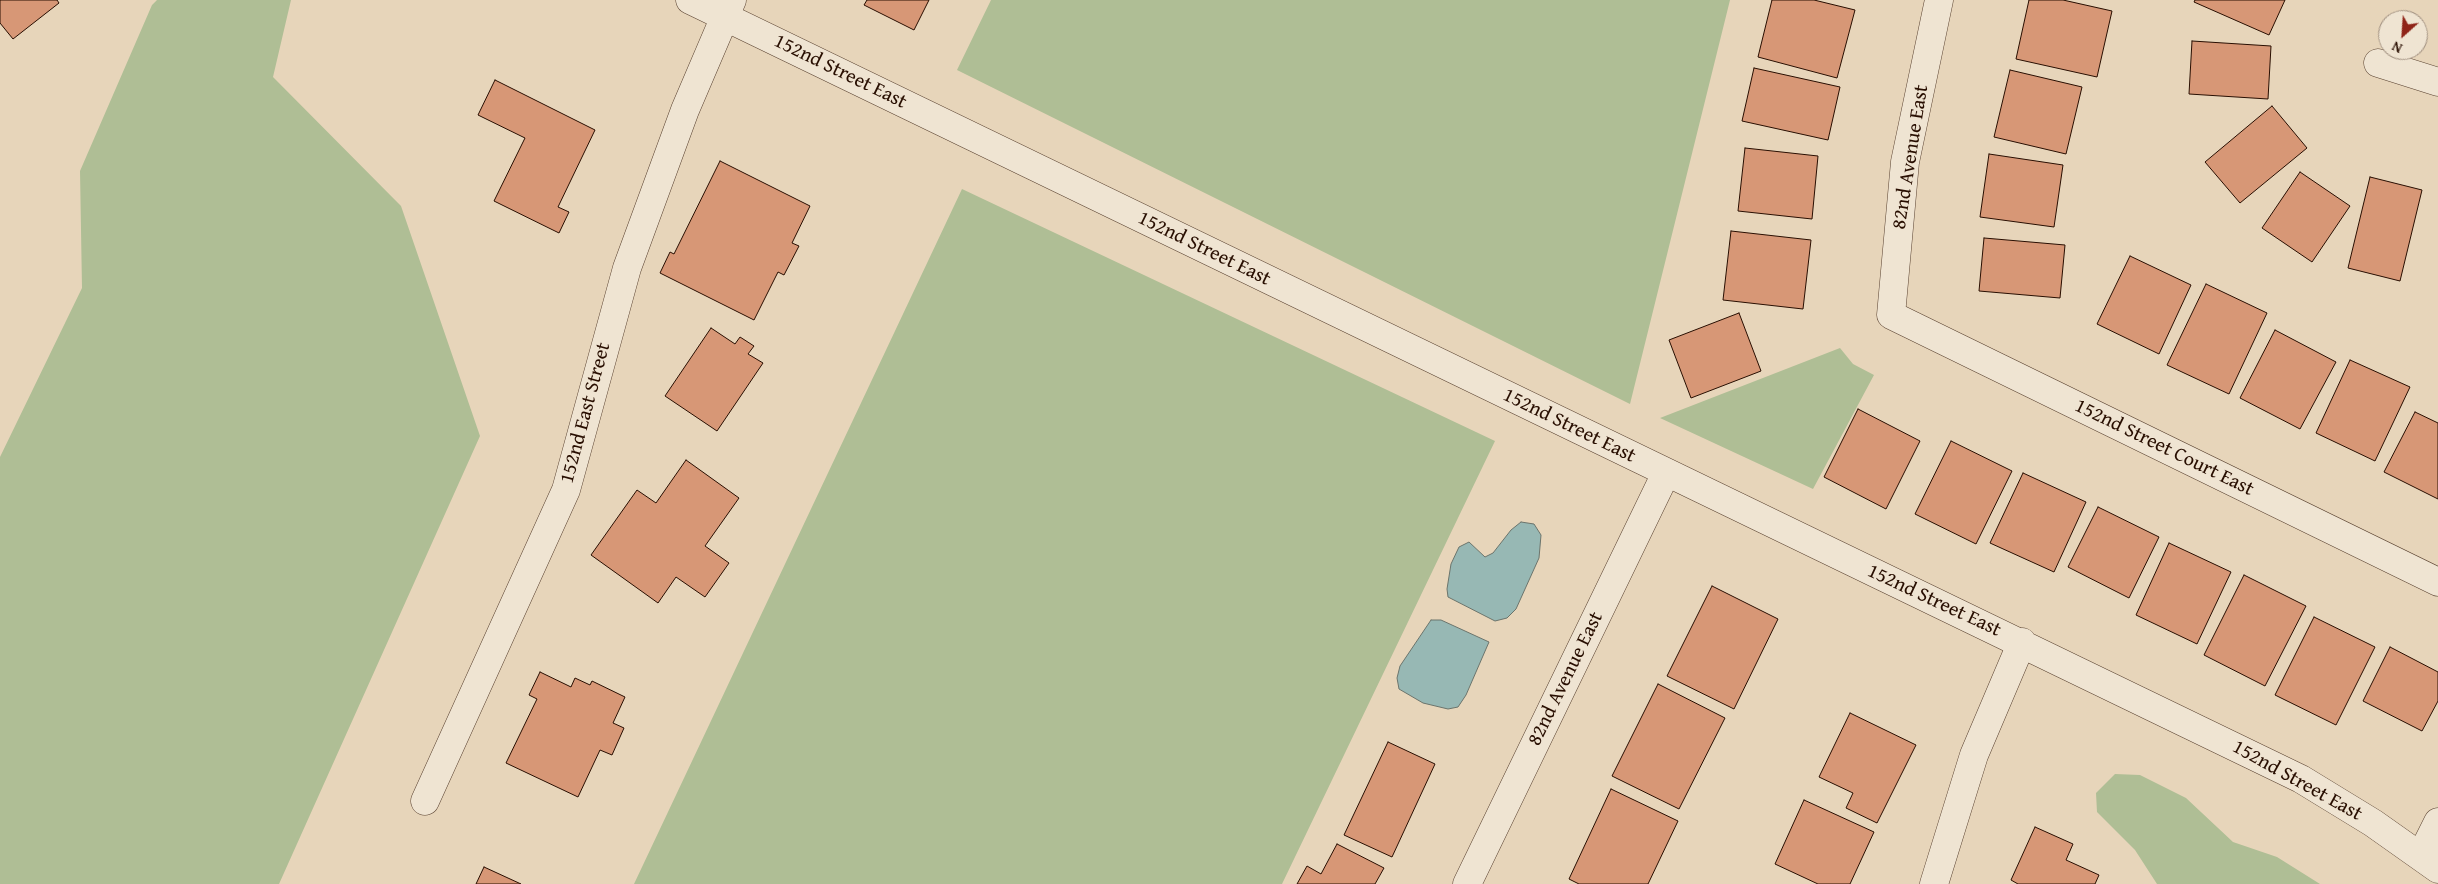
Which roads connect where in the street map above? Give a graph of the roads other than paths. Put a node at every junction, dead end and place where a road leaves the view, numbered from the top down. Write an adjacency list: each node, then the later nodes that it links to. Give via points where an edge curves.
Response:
1 (690, 0): 3 (street, 152nd Street East)
2 (1939, 0): 6 (street, 82nd Avenue East, via 1905,162)
3 (728, 8): 7 (street, 152nd Street East); 10 (street, 152nd East Street, via 684,110 627,268 566,490)
4 (2378, 63): 5 (street)
5 (2438, 82)
6 (1891, 315): 8 (street, 152nd Street Court East)
7 (1666, 473): 9 (street, 152nd Street East); 13 (street, 82nd Avenue East)
8 (2438, 582)
9 (2022, 642): 12 (street, 152nd Street East, via 2301,779); 14 (street, via 1974,755)
10 (425, 801)
11 (2438, 822): 12 (street)
12 (2429, 862)
13 (1467, 884)
14 (1934, 884)

